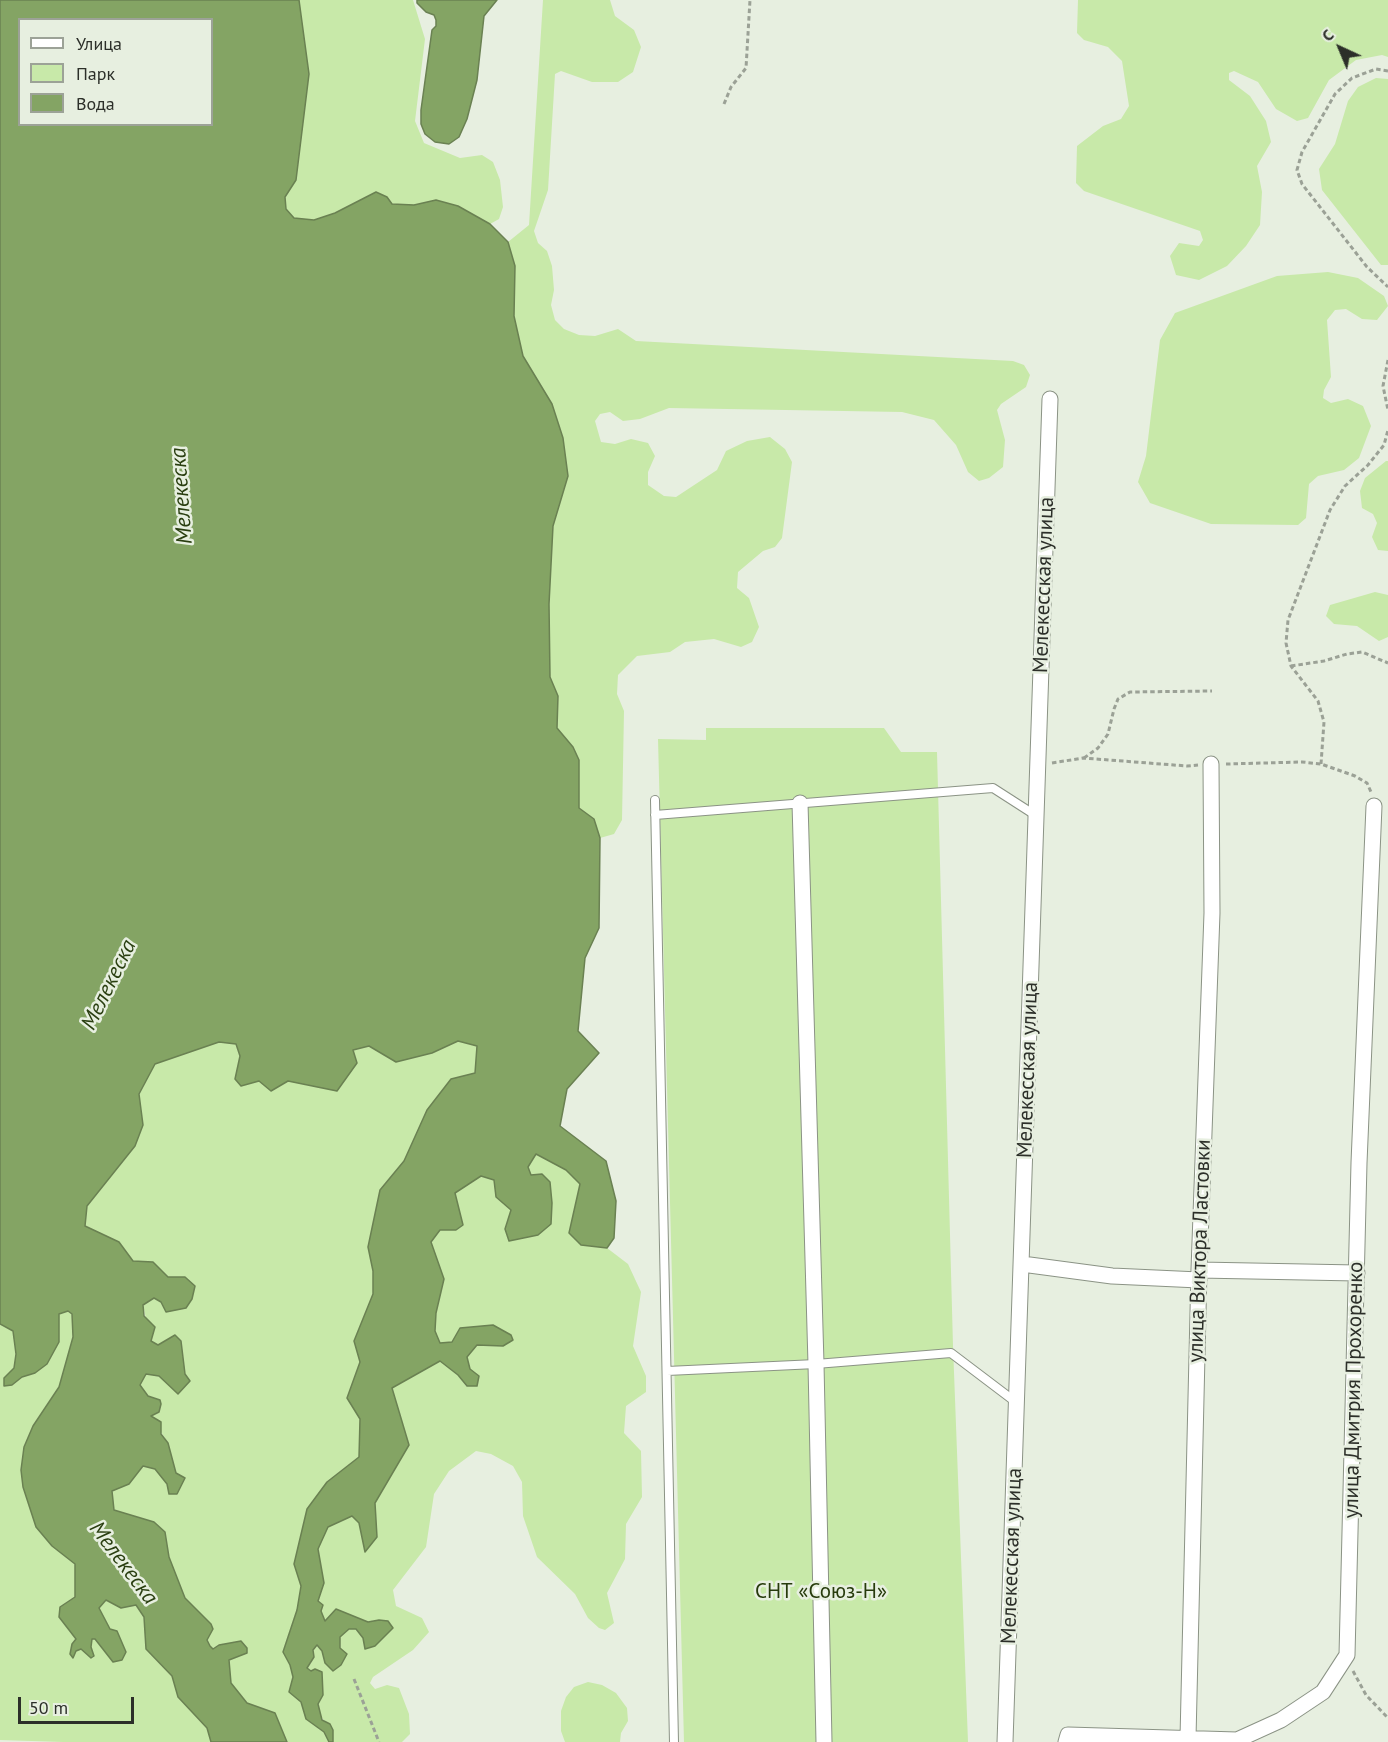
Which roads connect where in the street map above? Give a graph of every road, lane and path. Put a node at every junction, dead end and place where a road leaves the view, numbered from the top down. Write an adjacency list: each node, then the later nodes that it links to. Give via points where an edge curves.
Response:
1 (750, 0): 3 (path, via 746,68)
2 (1388, 71): 4 (path, via 1376,69 1352,78 1335,94 1302,152 1297,170 1302,184)
3 (724, 104)
4 (1388, 287)
5 (1388, 360): 7 (path, via 1383,386)
6 (1050, 399): 19 (street, Мелекесская улица)
7 (1388, 410)
8 (1388, 430): 10 (path, via 1384,445 1345,486 1330,510 1288,620 1286,643)
9 (1388, 663): 10 (path, via 1362,652)
10 (1291, 666): 14 (path, via 1318,701 1324,722)
11 (1212, 691): 12 (path, via 1130,692 1118,699 1108,734 1098,748)
12 (1083, 758)
13 (1211, 764): 22 (street, улица Виктора Ластовки, via 1212,913)
14 (1321, 764)
15 (655, 800): 18 (lane)
16 (800, 803): 18 (lane); 19 (lane, via 993,788); 23 (street)
17 (1374, 806): 21 (street, улица Дмитрия Прохоренко)
18 (656, 815): 24 (lane)
19 (1037, 816): 20 (street, Мелекесская улица)
20 (1022, 1264): 22 (street, via 1112,1276); 25 (street, Мелекесская улица)
21 (1357, 1273): 22 (street); 26 (street, улица Дмитрия Прохоренко)
22 (1199, 1275): 29 (street, улица Виктора Ластовки)
23 (816, 1364): 24 (lane); 25 (lane, via 951,1353); 32 (street)
24 (667, 1371): 31 (lane)
25 (1017, 1403): 33 (street, Мелекесская улица)
26 (1347, 1655): 28 (path, via 1361,1687); 29 (street, via 1323,1692 1281,1720 1237,1740)
27 (354, 1679): 30 (path)
28 (1388, 1718)
29 (1188, 1738): 34 (street, via 1068,1735)
30 (379, 1742)
31 (674, 1742)
32 (824, 1742)
33 (1005, 1742)
34 (1066, 1742)

